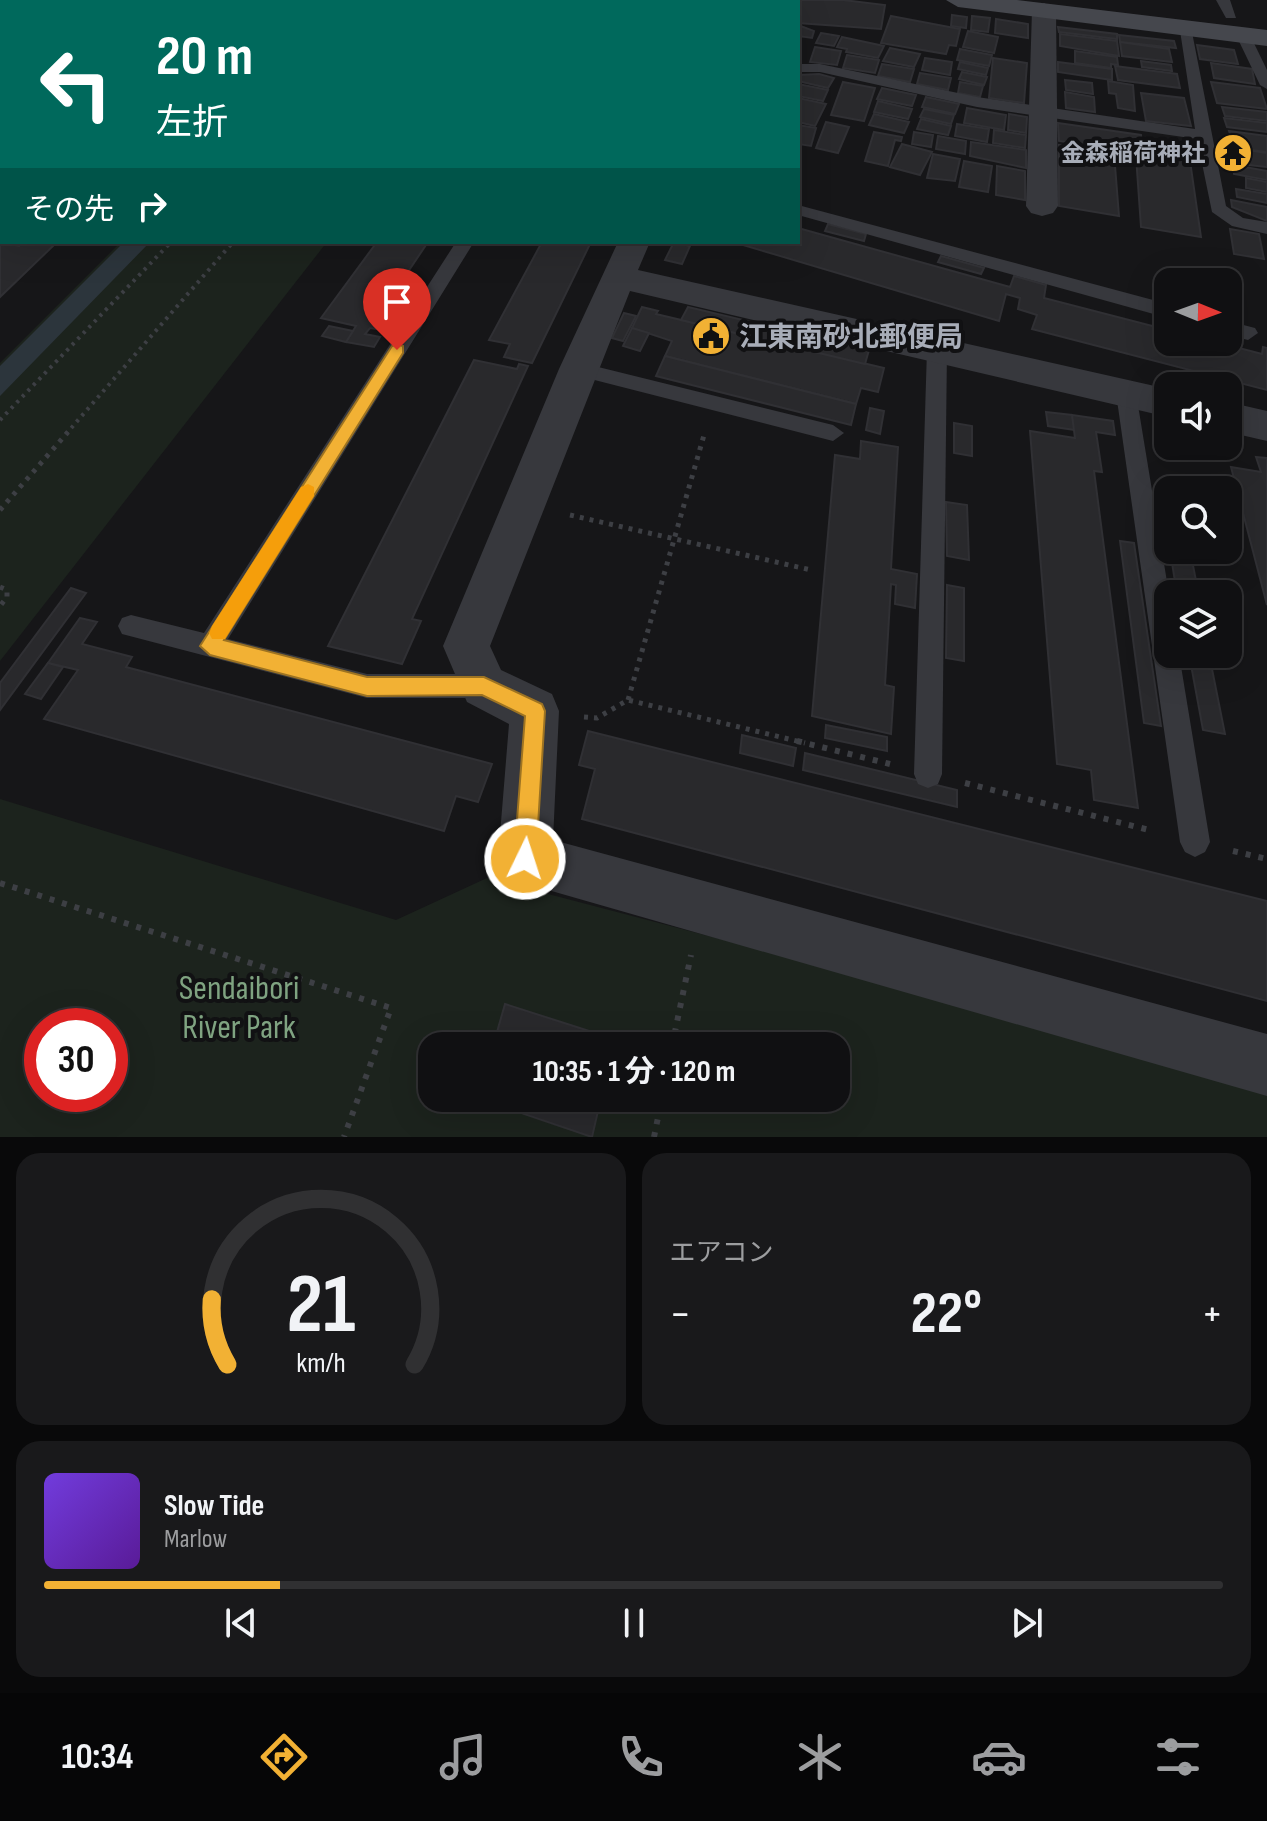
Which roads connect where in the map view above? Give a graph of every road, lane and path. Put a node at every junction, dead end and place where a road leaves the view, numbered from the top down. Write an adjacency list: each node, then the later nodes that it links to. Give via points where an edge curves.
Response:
1 (958, 0): 3 (main road)
2 (1111, 0): 5 (main road)
3 (1044, 10): 6 (main road); 9 (street)
4 (1267, 20): 5 (main road)
5 (1241, 22): 6 (main road); 8 (lane)
6 (1184, 27): 10 (lane)
7 (800, 68): 9 (lane)
8 (1267, 85)
9 (1044, 113): 10 (lane); 11 (street)
10 (1204, 135): 13 (lane, via 1218,208 1238,222)
11 (1042, 206)
12 (800, 211): 18 (lane)
13 (1267, 228)
14 (169, 244): 26 (path)
15 (231, 244): 31 (path)
16 (464, 244): 37 (lane)
17 (627, 259): 21 (street); 22 (street)
18 (1154, 307)
19 (1242, 332): 20 (lane)
20 (1248, 333)
21 (937, 349): 23 (street); 40 (lane)
22 (578, 369): 25 (lane); 30 (street)
23 (1126, 393): 24 (street); 41 (lane)
24 (1154, 400)
25 (713, 403): 29 (lane); 32 (path)
26 (0, 420)
27 (1242, 420): 28 (street)
28 (1267, 426)
29 (833, 433)
30 (522, 503): 32 (path); 38 (street, via 466,646)
31 (0, 510)
32 (675, 539): 33 (path); 39 (path)
33 (811, 570)
34 (0, 587): 35 (path, via 7,590)
35 (0, 606)
36 (131, 626): 37 (lane)
37 (210, 646): 38 (lane, via 367,686)
38 (484, 686): 43 (street, via 535,711 525,859)
39 (628, 700)
40 (928, 774)
41 (1195, 842)
42 (0, 883): 47 (path, via 391,1008)
43 (701, 907): 44 (path); 45 (street)
44 (675, 1032)
45 (1267, 1065)
46 (659, 1112): 48 (path)
47 (344, 1137)
48 (654, 1137)

